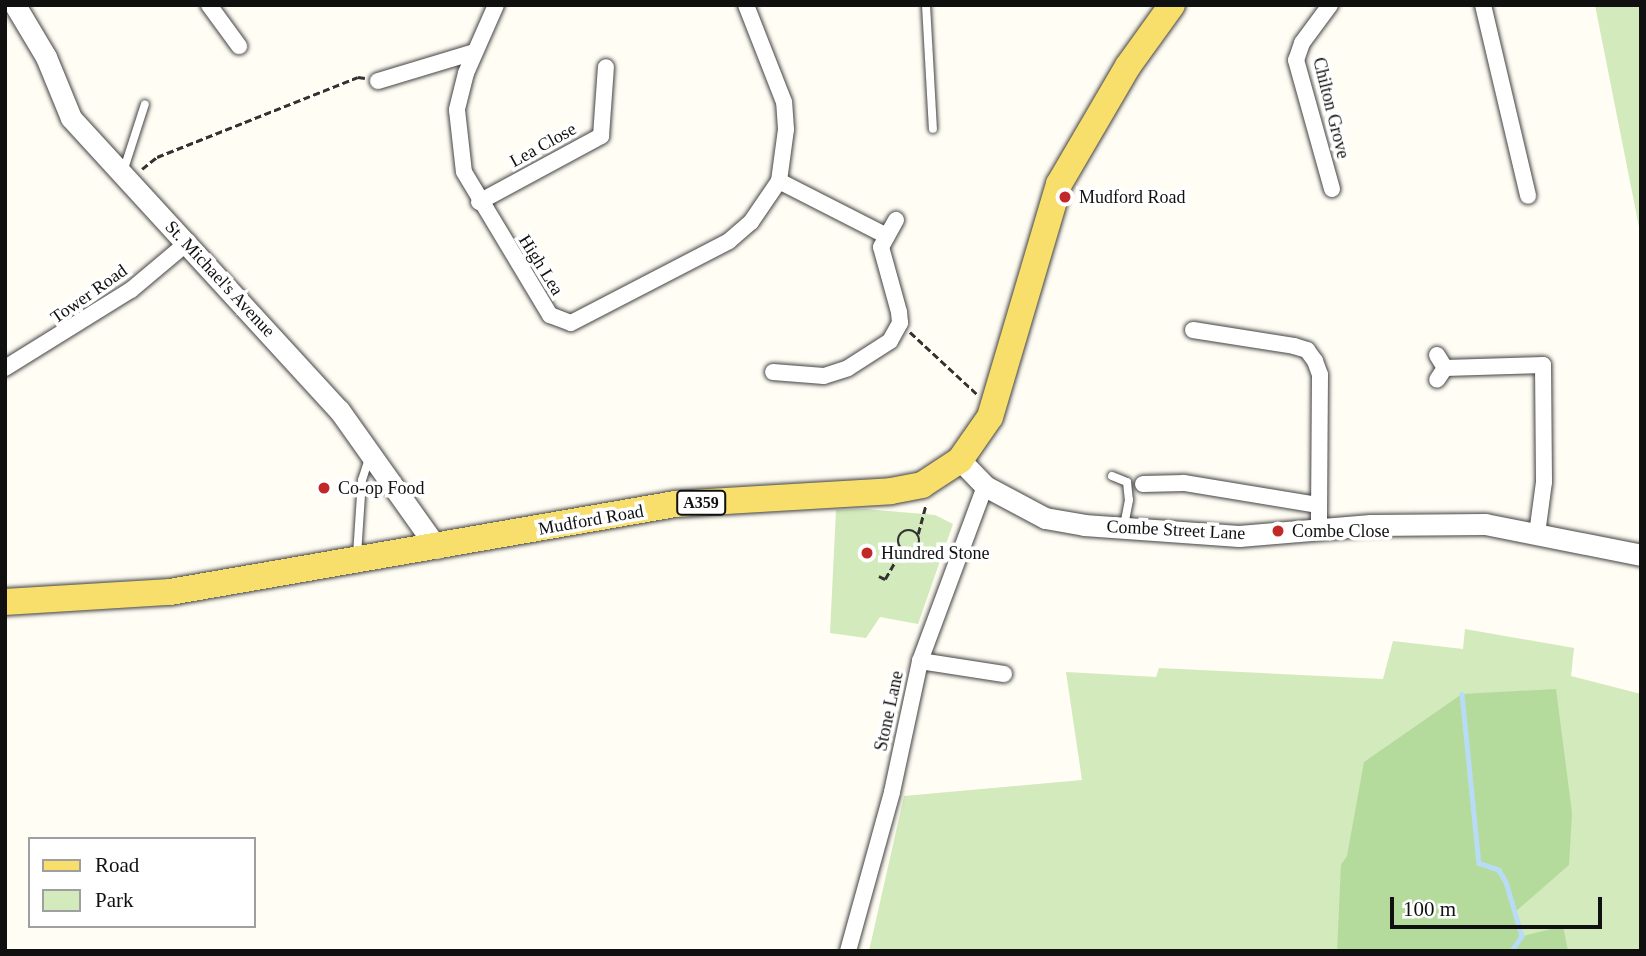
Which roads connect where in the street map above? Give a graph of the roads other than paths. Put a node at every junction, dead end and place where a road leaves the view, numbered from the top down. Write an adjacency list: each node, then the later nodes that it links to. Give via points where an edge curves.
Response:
1 (209, 5): 9 (street)
2 (496, 5): 10 (street, High Lea)
3 (746, 5): 16 (street, High Lea, via 784,102 786,129)
4 (926, 5): 14 (lane)
5 (1172, 5): 28 (main road, Mudford Road / A359, via 1128,66 1059,184 993,408)
6 (1329, 5): 17 (street, Chilton Grove, via 1302,43 1296,60)
7 (1483, 5): 18 (street)
8 (20, 7): 15 (street, St. Michael's Avenue, via 47,57 71,118)
9 (239, 46)
10 (474, 52): 12 (street); 19 (street, High Lea, via 461,91 456,130 464,172)
11 (606, 67): 19 (street, Lea Close, via 601,136)
12 (378, 81)
13 (145, 104): 15 (lane)
14 (933, 129)
15 (125, 178): 22 (street, St. Michael's Avenue)
16 (779, 181): 19 (street, High Lea, via 751,222 729,241 571,323 550,315); 21 (street)
17 (1332, 188)
18 (1528, 196)
19 (479, 202)
20 (895, 220): 21 (street)
21 (887, 236): 26 (street, via 881,247 900,323 890,341 848,368 824,376)
22 (188, 242): 25 (street, Tower Road, via 131,290); 27 (street, St. Michael's Avenue, via 339,410)
23 (1193, 330): 32 (street, via 1307,350 1320,375)
24 (1440, 367): 35 (street, via 1543,365 1544,482)
25 (5, 368)
26 (773, 372)
27 (370, 454): 36 (street, St. Michael's Avenue); 38 (lane, via 362,480)
28 (960, 460): 31 (street, Combe Street Lane); 36 (main road, Mudford Road / A359, via 922,485 891,491 675,505)
29 (1112, 476): 33 (lane, via 1127,482)
30 (1143, 484): 32 (street, via 1184,483)
31 (985, 486): 33 (street, Combe Street Lane, via 1045,518); 40 (street, Stone Lane)
32 (1318, 505): 34 (street)
33 (1124, 528): 34 (street, Combe Street Lane, via 1239,536)
34 (1319, 530): 35 (street, Combe Street Lane, via 1444,522)
35 (1537, 534): 37 (street, Combe Street Lane)
36 (437, 548): 38 (main road, Mudford Road / A359)
37 (1641, 555)
38 (357, 561): 39 (main road, Mudford Road / A359, via 170,592)
39 (5, 602)
40 (920, 661): 41 (street); 42 (street, Stone Lane, via 892,792)
41 (1004, 674)
42 (848, 951)

